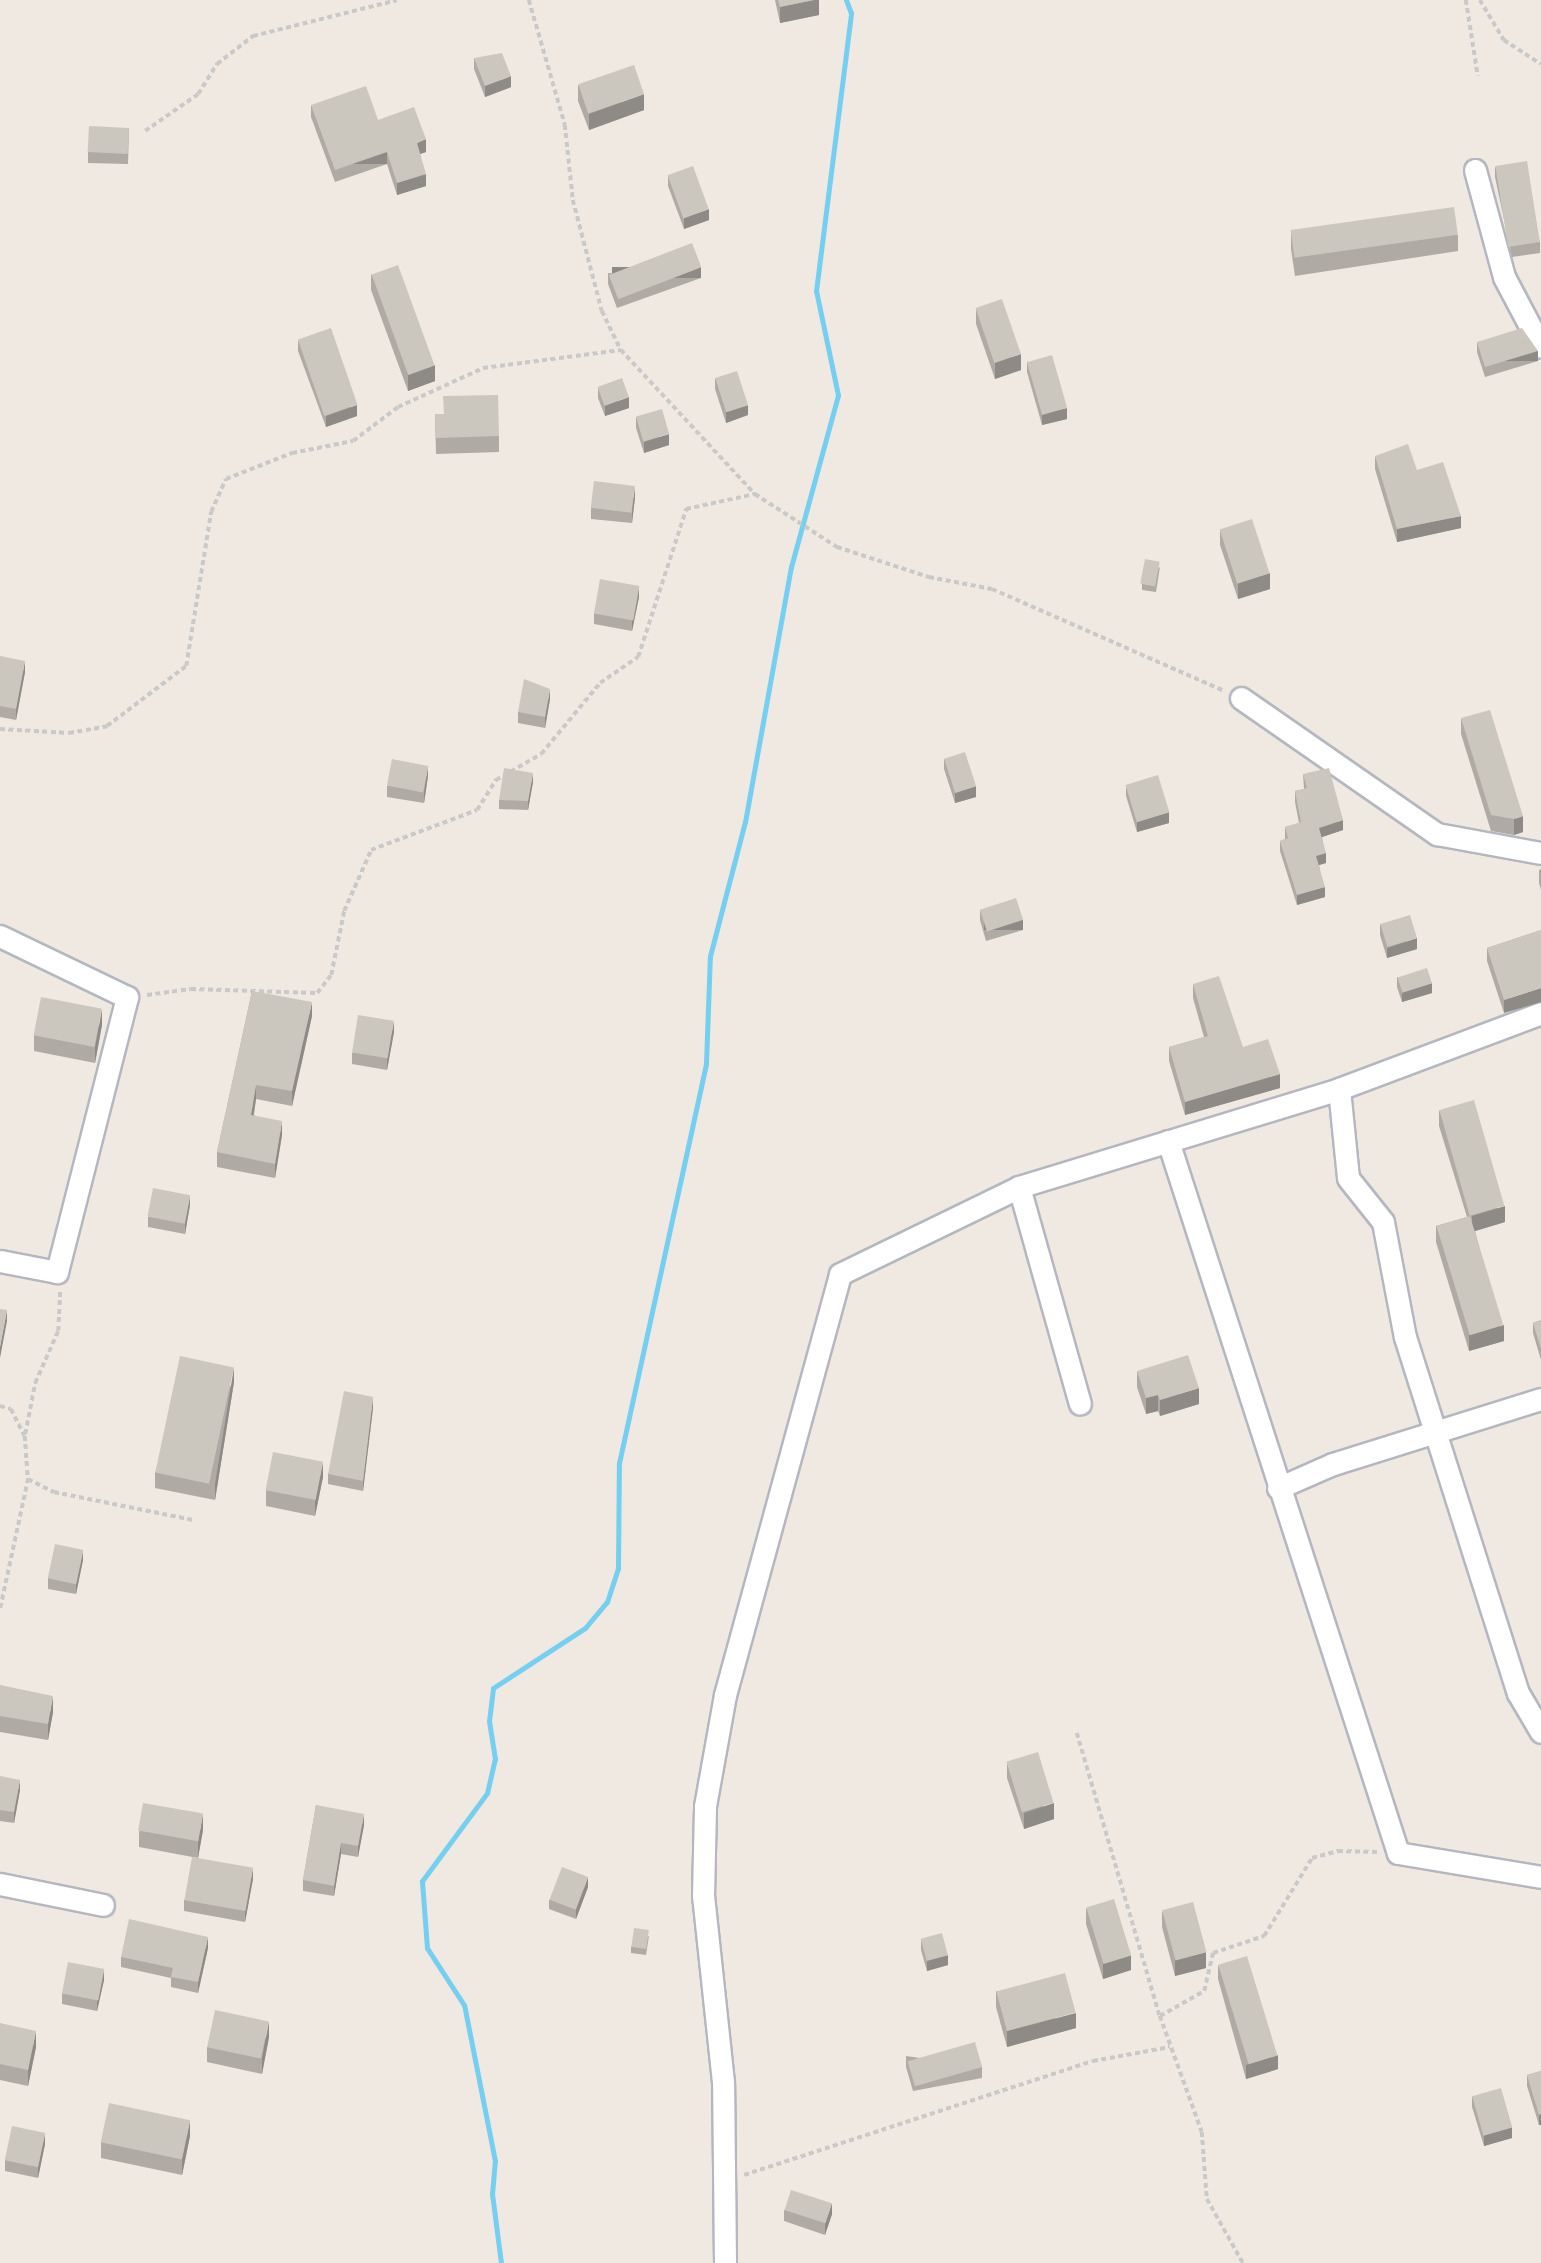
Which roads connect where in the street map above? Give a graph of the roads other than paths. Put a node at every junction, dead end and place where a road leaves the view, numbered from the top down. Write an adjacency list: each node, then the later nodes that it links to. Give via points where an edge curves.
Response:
1 (1475, 170): 2 (street, via 1504,277)
2 (1541, 347)
3 (1241, 698): 4 (street, via 1437,834)
4 (1541, 853)
5 (0, 936): 10 (street, via 128,997 57,1272)
6 (1541, 1013): 7 (street)
7 (1339, 1088): 8 (street); 13 (street, via 1349,1178 1383,1222 1405,1336)
8 (1168, 1141): 9 (street); 14 (street)
9 (1019, 1186): 12 (street); 19 (street, via 840,1274 725,1695 705,1806 704,1896 723,2082)
10 (0, 1261)
11 (1541, 1399): 13 (street)
12 (1080, 1404)
13 (1437, 1433): 14 (street); 15 (street, via 1518,1693)
14 (1278, 1488): 16 (street, via 1398,1853)
15 (1541, 1732)
16 (1541, 1877)
17 (0, 1884): 18 (street)
18 (103, 1905)
19 (725, 2263)

